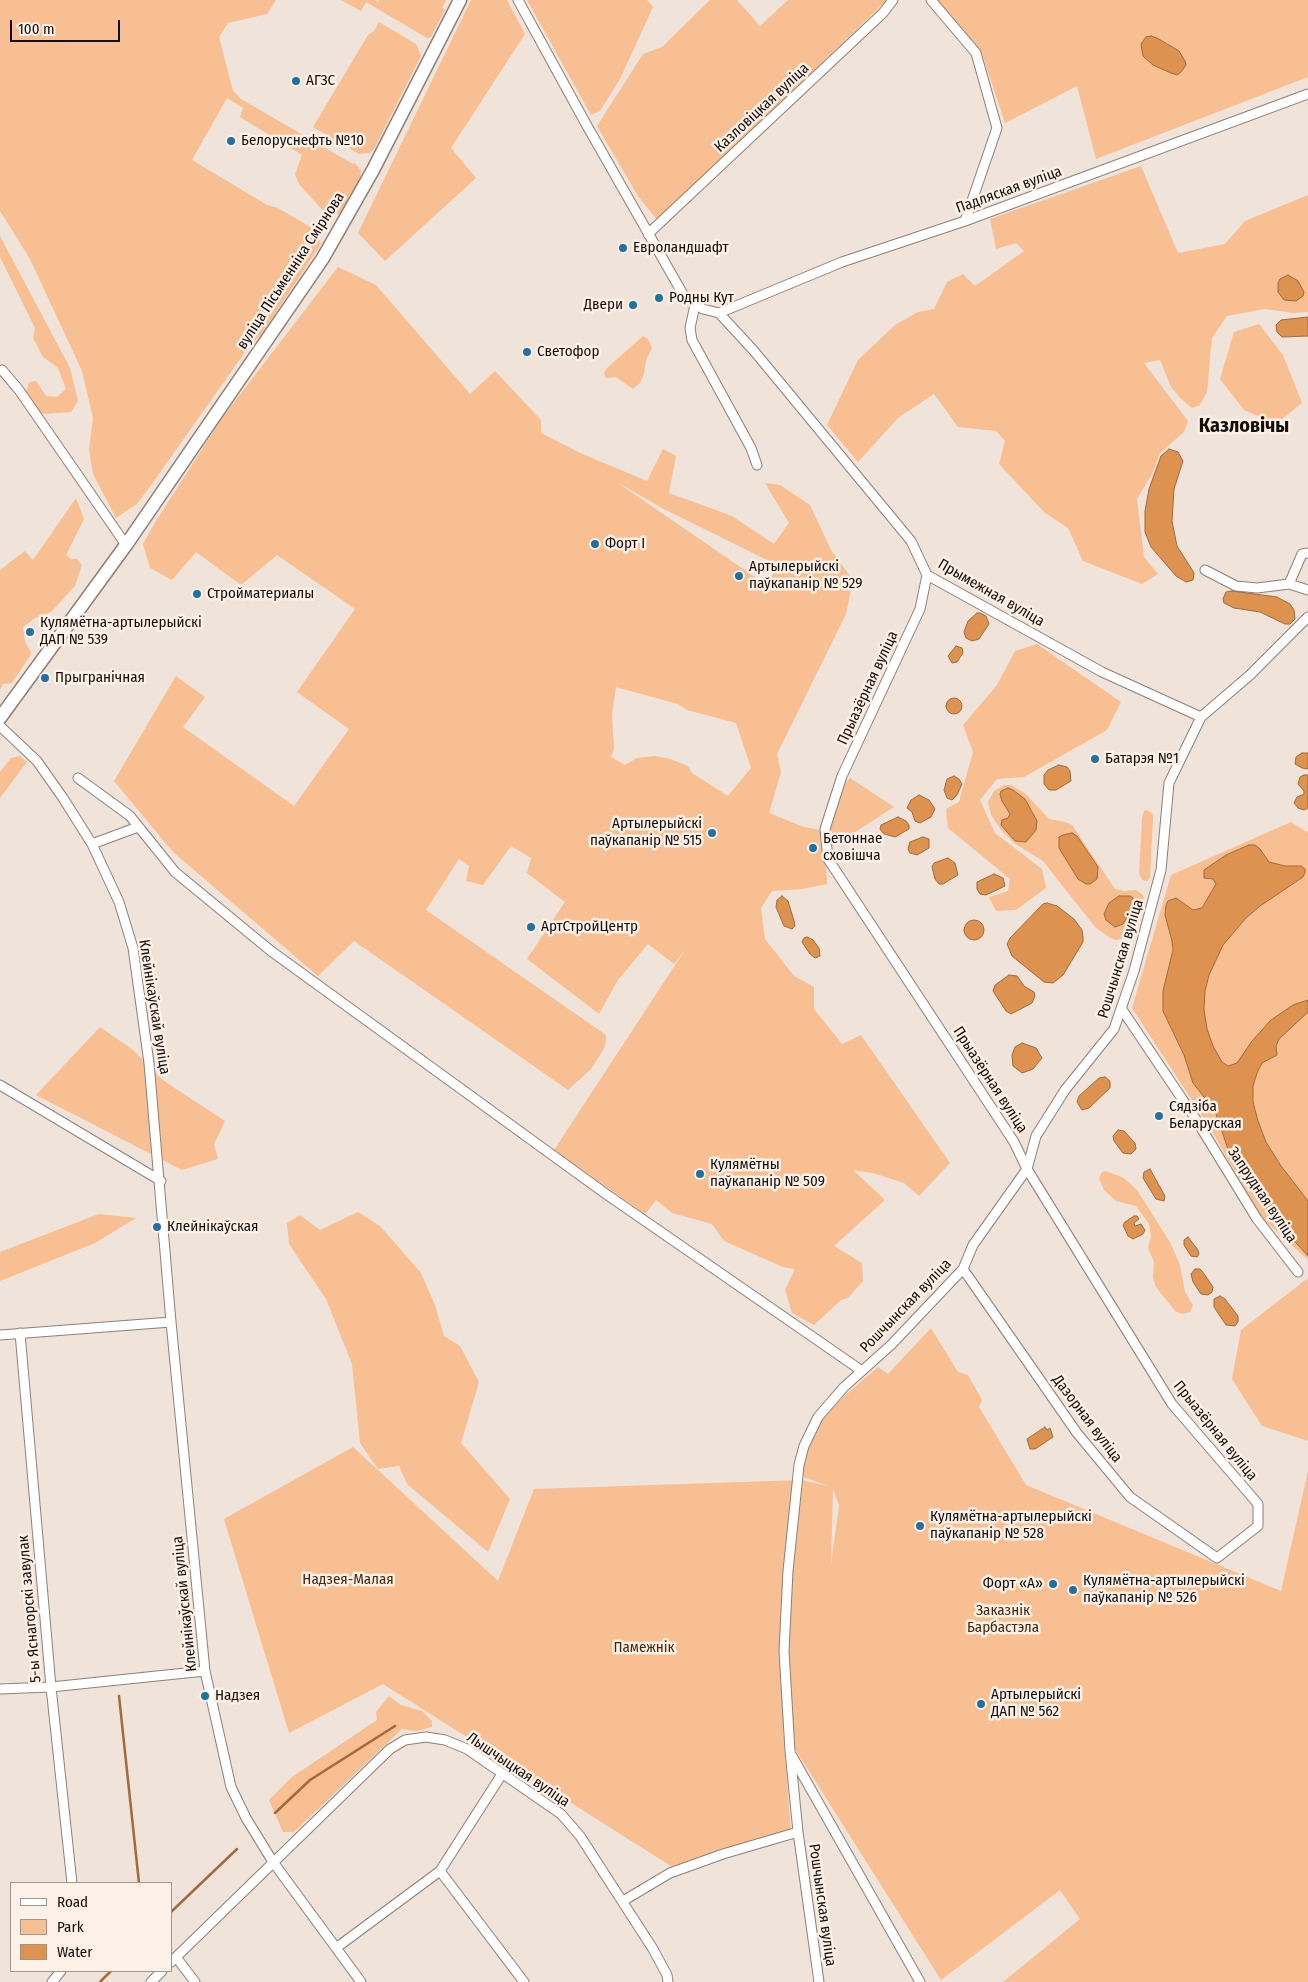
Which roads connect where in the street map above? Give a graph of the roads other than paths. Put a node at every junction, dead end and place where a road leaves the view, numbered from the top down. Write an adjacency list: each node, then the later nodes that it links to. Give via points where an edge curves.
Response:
1 (460, 0): 12 (main road, вуліца Пісьменніка Смірнова, via 341,229)
2 (518, 0): 7 (street, Прымежная вуліца)
3 (893, 0): 7 (street, Казловіцкая вуліца)
4 (931, 0): 6 (street, via 976,53 997,128)
5 (1308, 94): 6 (street, Падляская вуліца)
6 (964, 221): 9 (street, Падляская вуліца, via 842,262)
7 (648, 234): 8 (street, Прымежная вуліца, via 684,296)
8 (695, 305): 9 (street, Прымежная вуліца); 11 (street, via 690,328 692,340)
9 (719, 313): 15 (street, Прымежная вуліца, via 911,541)
10 (2, 370): 12 (street)
11 (756, 464)
12 (126, 545): 20 (main road, вуліца Пісьменніка Смірнова)
13 (1308, 553): 16 (street, via 1302,554)
14 (1204, 570): 16 (street, via 1236,586 1257,588)
15 (927, 575): 19 (street, Прымежная вуліца, via 1102,672); 27 (street, Прыазёрная вуліца, via 920,609 842,776 825,829 828,859 1014,1142)
16 (1289, 584): 17 (street)
17 (1308, 590)
18 (1308, 617): 19 (street, via 1250,675)
19 (1201, 717): 25 (street, Рошчынская вуліца, via 1169,783 1161,870)
20 (0, 718)
21 (0, 726): 24 (street, Клейнікаўскай вуліца, via 36,761)
22 (78, 778): 23 (street, via 130,816)
23 (138, 827): 24 (street); 34 (street, via 175,872 271,951 606,1194)
24 (92, 844): 28 (street, Клейнікаўскай вуліца, via 119,902 133,948 150,1064)
25 (1121, 1008): 27 (street, Рошчынская вуліца, via 1114,1029 1065,1090 1036,1136); 30 (street, Запрудная вуліца, via 1195,1118 1257,1219)
26 (0, 1085): 28 (street)
27 (1027, 1169): 29 (street, Рошчынская вуліца, via 973,1245); 35 (street, Прыазёрная вуліца, via 1172,1404 1258,1504 1258,1526)
28 (160, 1181): 31 (street, Клейнікаўскай вуліца)
29 (962, 1269): 34 (street, Рошчынская вуліца, via 891,1345); 35 (street, Дазорная вуліца, via 1077,1433 1130,1497)
30 (1298, 1272)
31 (171, 1322): 32 (street); 36 (street, Клейнікаўскай вуліца)
32 (20, 1333): 33 (street); 37 (street, 5-ы Яснагорскі завулак)
33 (0, 1335)
34 (862, 1371): 39 (street, Рошчынская вуліца, via 818,1417 799,1465 784,1651)
35 (1217, 1558)
36 (205, 1671): 37 (street); 42 (street, Клейнікаўскай вуліца, via 231,1787)
37 (51, 1687): 38 (street); 44 (street, 5-ы Яснагорскі завулак)
38 (0, 1689)
39 (790, 1751): 41 (street, Рошчынская вуліца); 57 (street)
40 (502, 1774): 42 (street, Лышчыцкая вуліца, via 467,1750 445,1740 426,1737 405,1740 372,1765); 43 (street); 45 (street, Лышчыцкая вуліца, via 561,1814 580,1836)
41 (798, 1832): 45 (street, via 670,1873); 56 (street, Рошчынская вуліца)
42 (273, 1862): 46 (street, Клейнікаўскай вуліца); 47 (street, Лышчыцкая вуліца)
43 (440, 1871): 46 (street); 54 (street)
44 (72, 1882)
45 (623, 1902): 55 (street, Лышчыцкая вуліца, via 653,1949)
46 (336, 1948): 53 (street, Клейнікаўскай вуліца)
47 (174, 1959): 52 (street)
48 (60, 1972): 50 (street)
49 (161, 1972): 51 (street)
50 (52, 1982)
51 (151, 1982)
52 (195, 1982)
53 (361, 1982)
54 (524, 1982)
55 (668, 1982)
56 (819, 1982)
57 (920, 1982)

